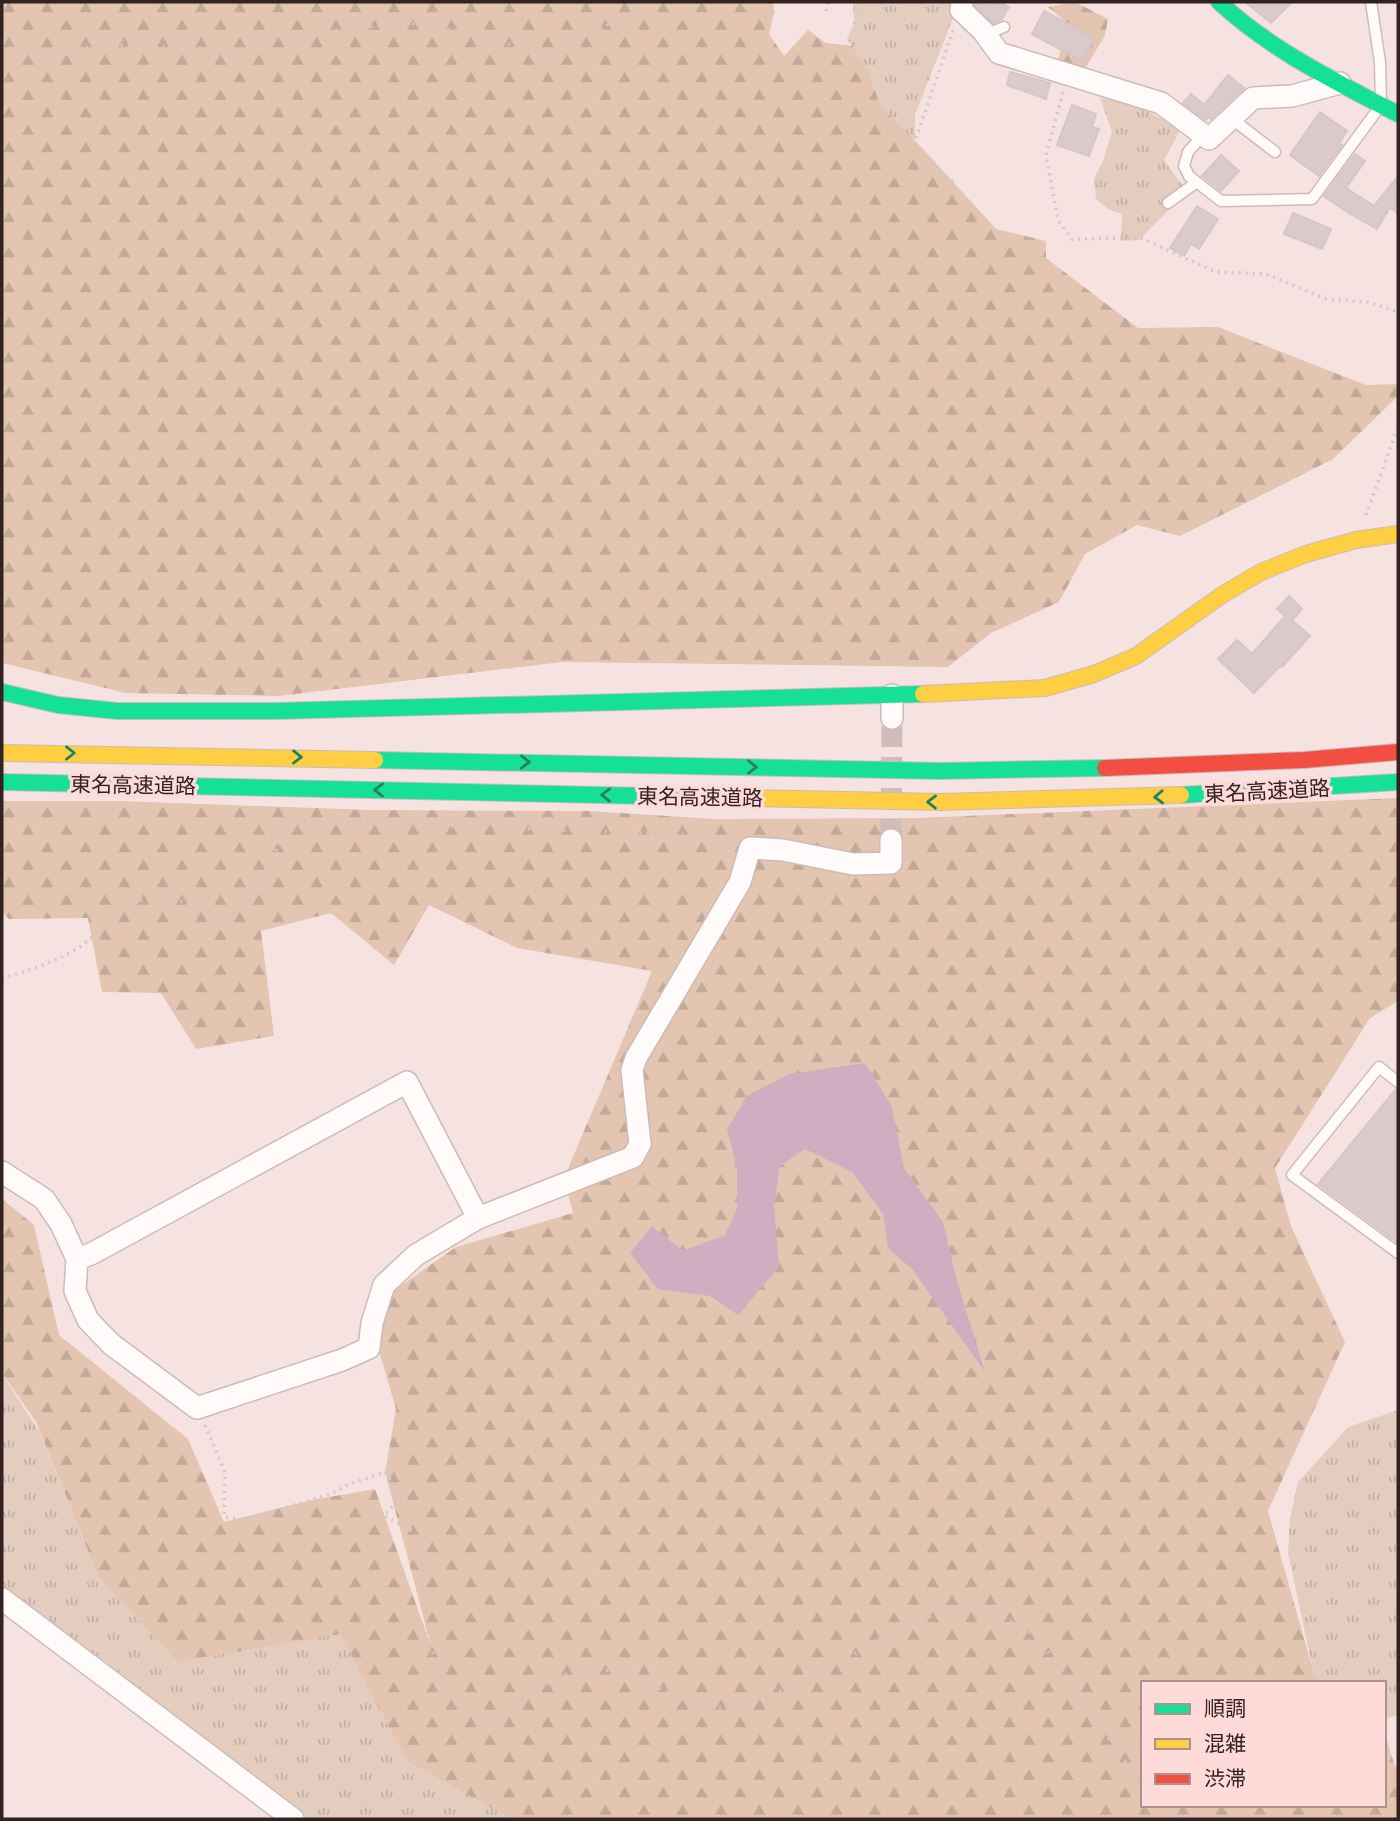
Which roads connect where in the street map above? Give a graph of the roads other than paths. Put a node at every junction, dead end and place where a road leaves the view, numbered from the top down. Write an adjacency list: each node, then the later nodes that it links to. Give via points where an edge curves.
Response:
1 (1219, 2): 4 (main road, via 1263,40)
2 (1371, 2): 5 (lane)
3 (962, 6): 8 (street, via 995,31 999,53 1161,103)
4 (1340, 83): 5 (main road); 7 (street, via 1292,96 1253,98)
5 (1381, 105): 6 (main road); 10 (lane, via 1312,199 1222,201)
6 (1398, 114)
7 (1231, 118): 8 (street, via 1209,139); 9 (lane)
8 (1203, 135): 10 (lane, via 1188,152 1184,166)
9 (1275, 152)
10 (1197, 182): 11 (lane)
11 (1168, 203)
12 (1398, 534): 14 (main road, via 1356,540 1261,572 1136,656 1094,674 1045,688)
13 (2, 692): 14 (main road, via 58,705 117,711)
14 (892, 695): 15 (street)
15 (892, 718)
16 (1398, 752): 17 (main road, 東名高速道路, one-way to 16, via 940,771 1156,767)
17 (2, 753)
18 (2, 782): 19 (main road, 東名高速道路, one-way to 18, via 1157,797 940,802)
19 (1398, 782)
20 (891, 840): 23 (street, via 891,863 853,864 750,848 740,881 636,1058 632,1070 640,1144 633,1157)
21 (1398, 1082): 24 (lane, via 1379,1067 1292,1175)
22 (2, 1172): 25 (street, via 44,1199)
23 (478, 1218): 25 (street, via 407,1082); 25 (street, via 416,1255 384,1285 369,1348 197,1408 111,1344 88,1320 75,1291)
24 (1398, 1253)
25 (77, 1259)
26 (2, 1599): 27 (street)
27 (293, 1819)

